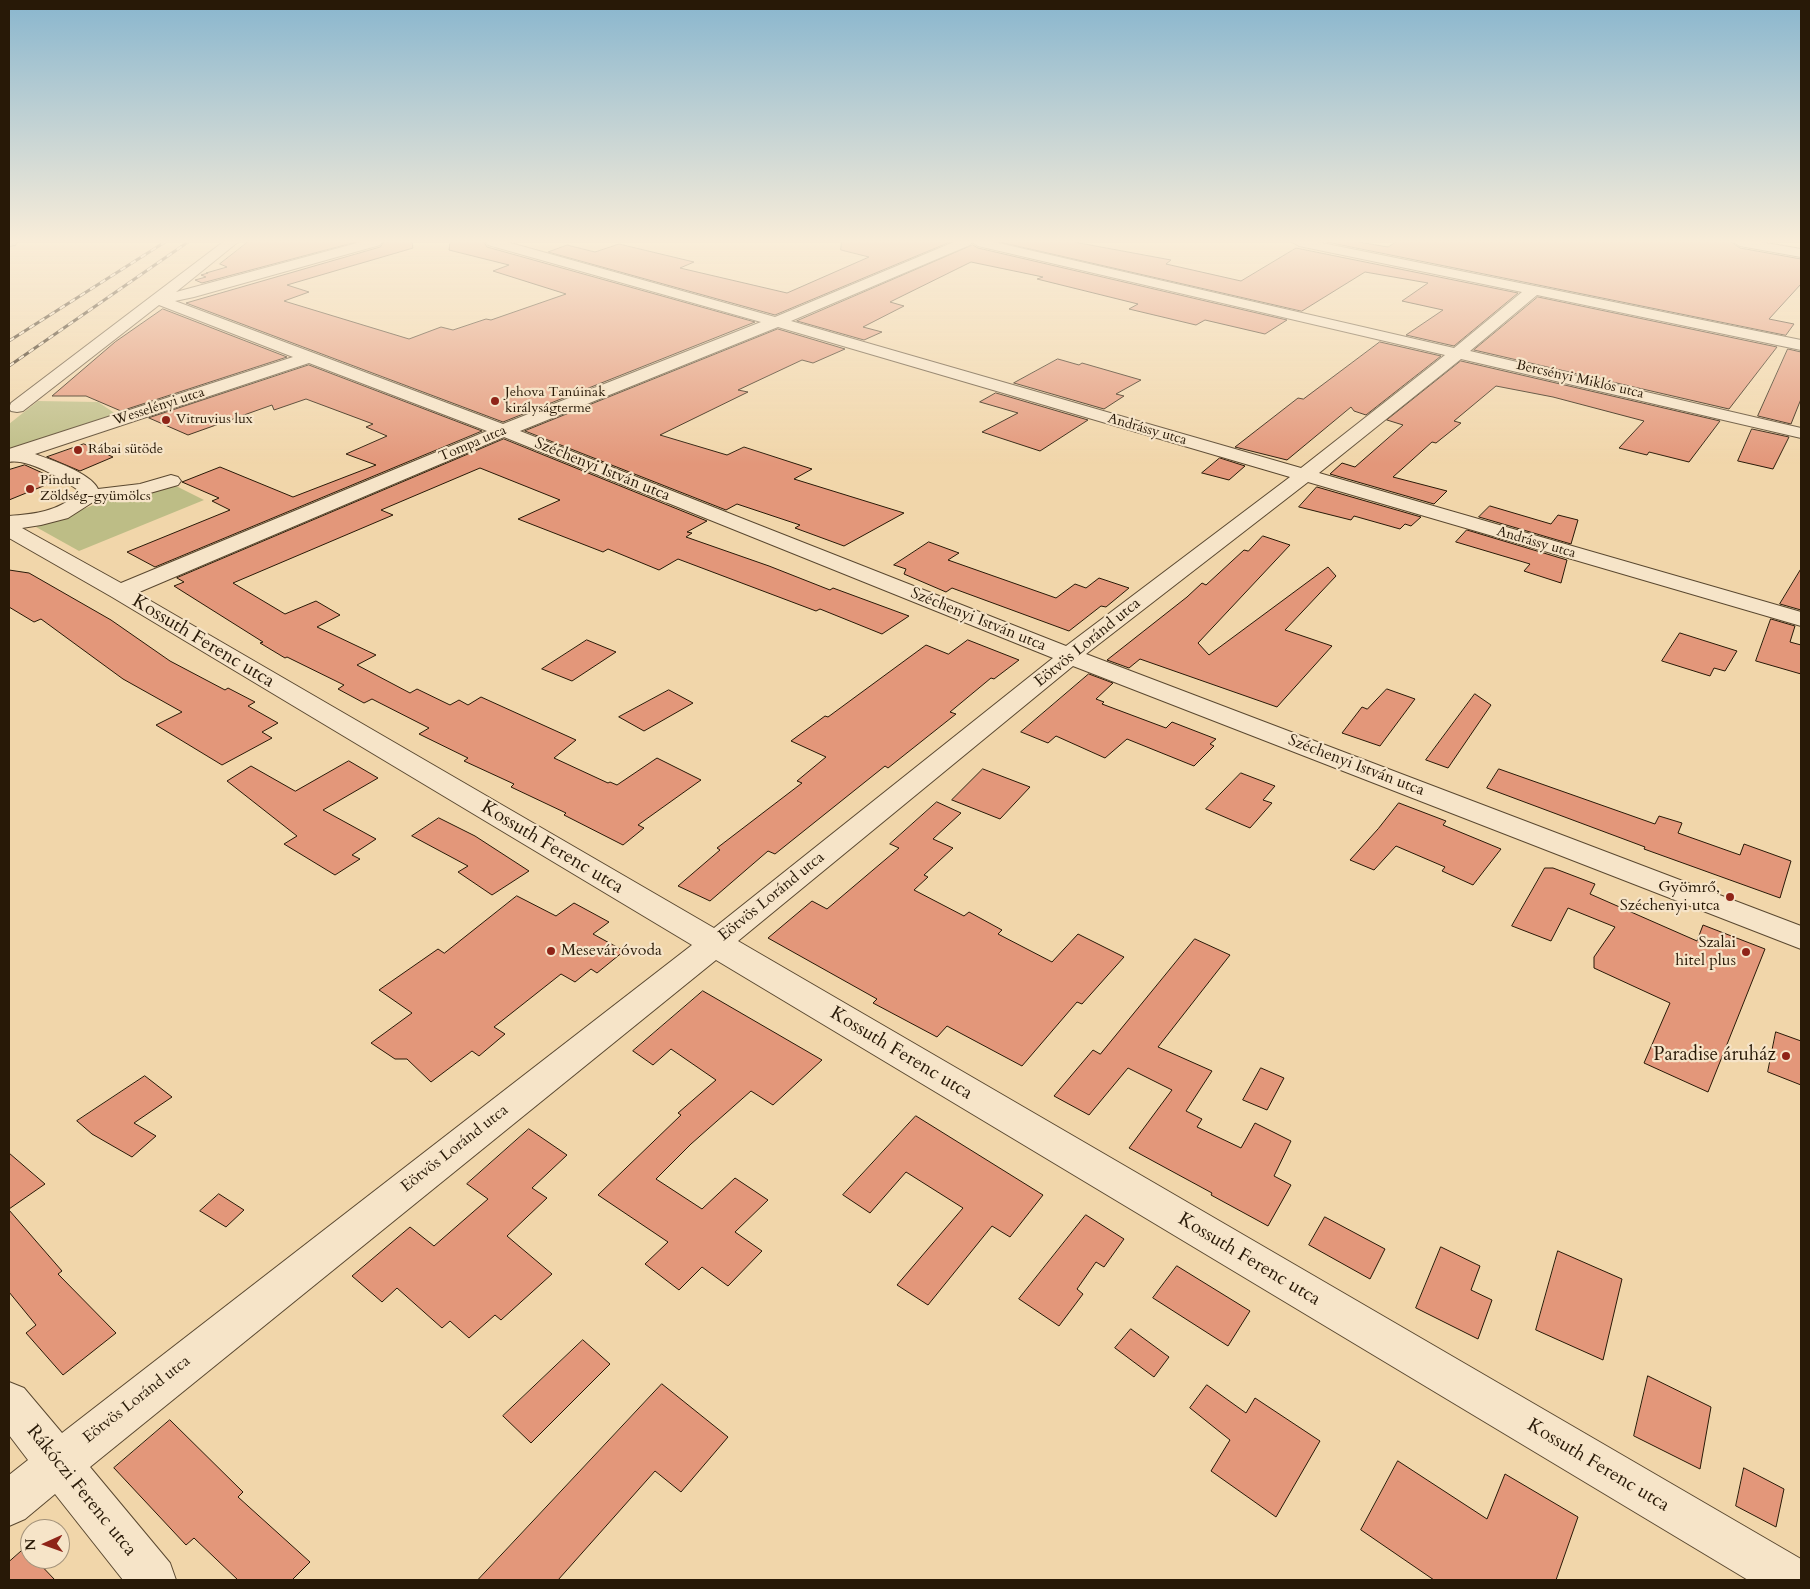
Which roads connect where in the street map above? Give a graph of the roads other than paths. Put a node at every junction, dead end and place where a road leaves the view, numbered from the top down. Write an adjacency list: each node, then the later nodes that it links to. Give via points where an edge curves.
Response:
1 (134, 316): 12 (street)
2 (201, 316): 11 (street, Széchenyi István utca)
3 (755, 316): 8 (street, Andrássy utca)
4 (790, 316): 8 (street, Tompa utca)
5 (1302, 316): 10 (street, Bercsényi Miklós utca)
6 (1502, 316): 10 (street, Eötvös Loránd utca)
7 (1661, 316): 9 (street)
8 (776, 322): 13 (street, Tompa utca); 16 (street, Andrássy utca)
9 (1801, 345)
10 (1459, 352): 14 (street, Bercsényi Miklós utca); 16 (street, Eötvös Loránd utca)
11 (309, 357): 13 (street, Széchenyi István utca); 15 (street, Wesselényi utca)
12 (17, 407)
13 (504, 431): 21 (street, Tompa utca); 23 (street, Széchenyi István utca)
14 (1801, 433)
15 (12, 455): 18 (street, via 79,481 88,488)
16 (1303, 476): 22 (street, Andrássy utca); 23 (street, Eötvös Loránd utca)
17 (171, 481): 18 (street, via 150,488)
18 (87, 496): 19 (street, via 70,510 49,518)
19 (9, 522)
20 (9, 529): 21 (street, Kossuth Ferenc utca)
21 (120, 592): 25 (street, Kossuth Ferenc utca)
22 (1801, 619)
23 (1069, 656): 24 (street, Széchenyi István utca); 25 (street, Eötvös Loránd utca)
24 (1801, 938)
25 (714, 944): 27 (street, Eötvös Loránd utca); 30 (street, Kossuth Ferenc utca)
26 (9, 1402): 27 (street, Rákóczi Ferenc utca)
27 (59, 1463): 28 (street, Eötvös Loránd utca); 29 (street, Rákóczi Ferenc utca)
28 (9, 1502)
29 (153, 1580)
30 (1792, 1580)

